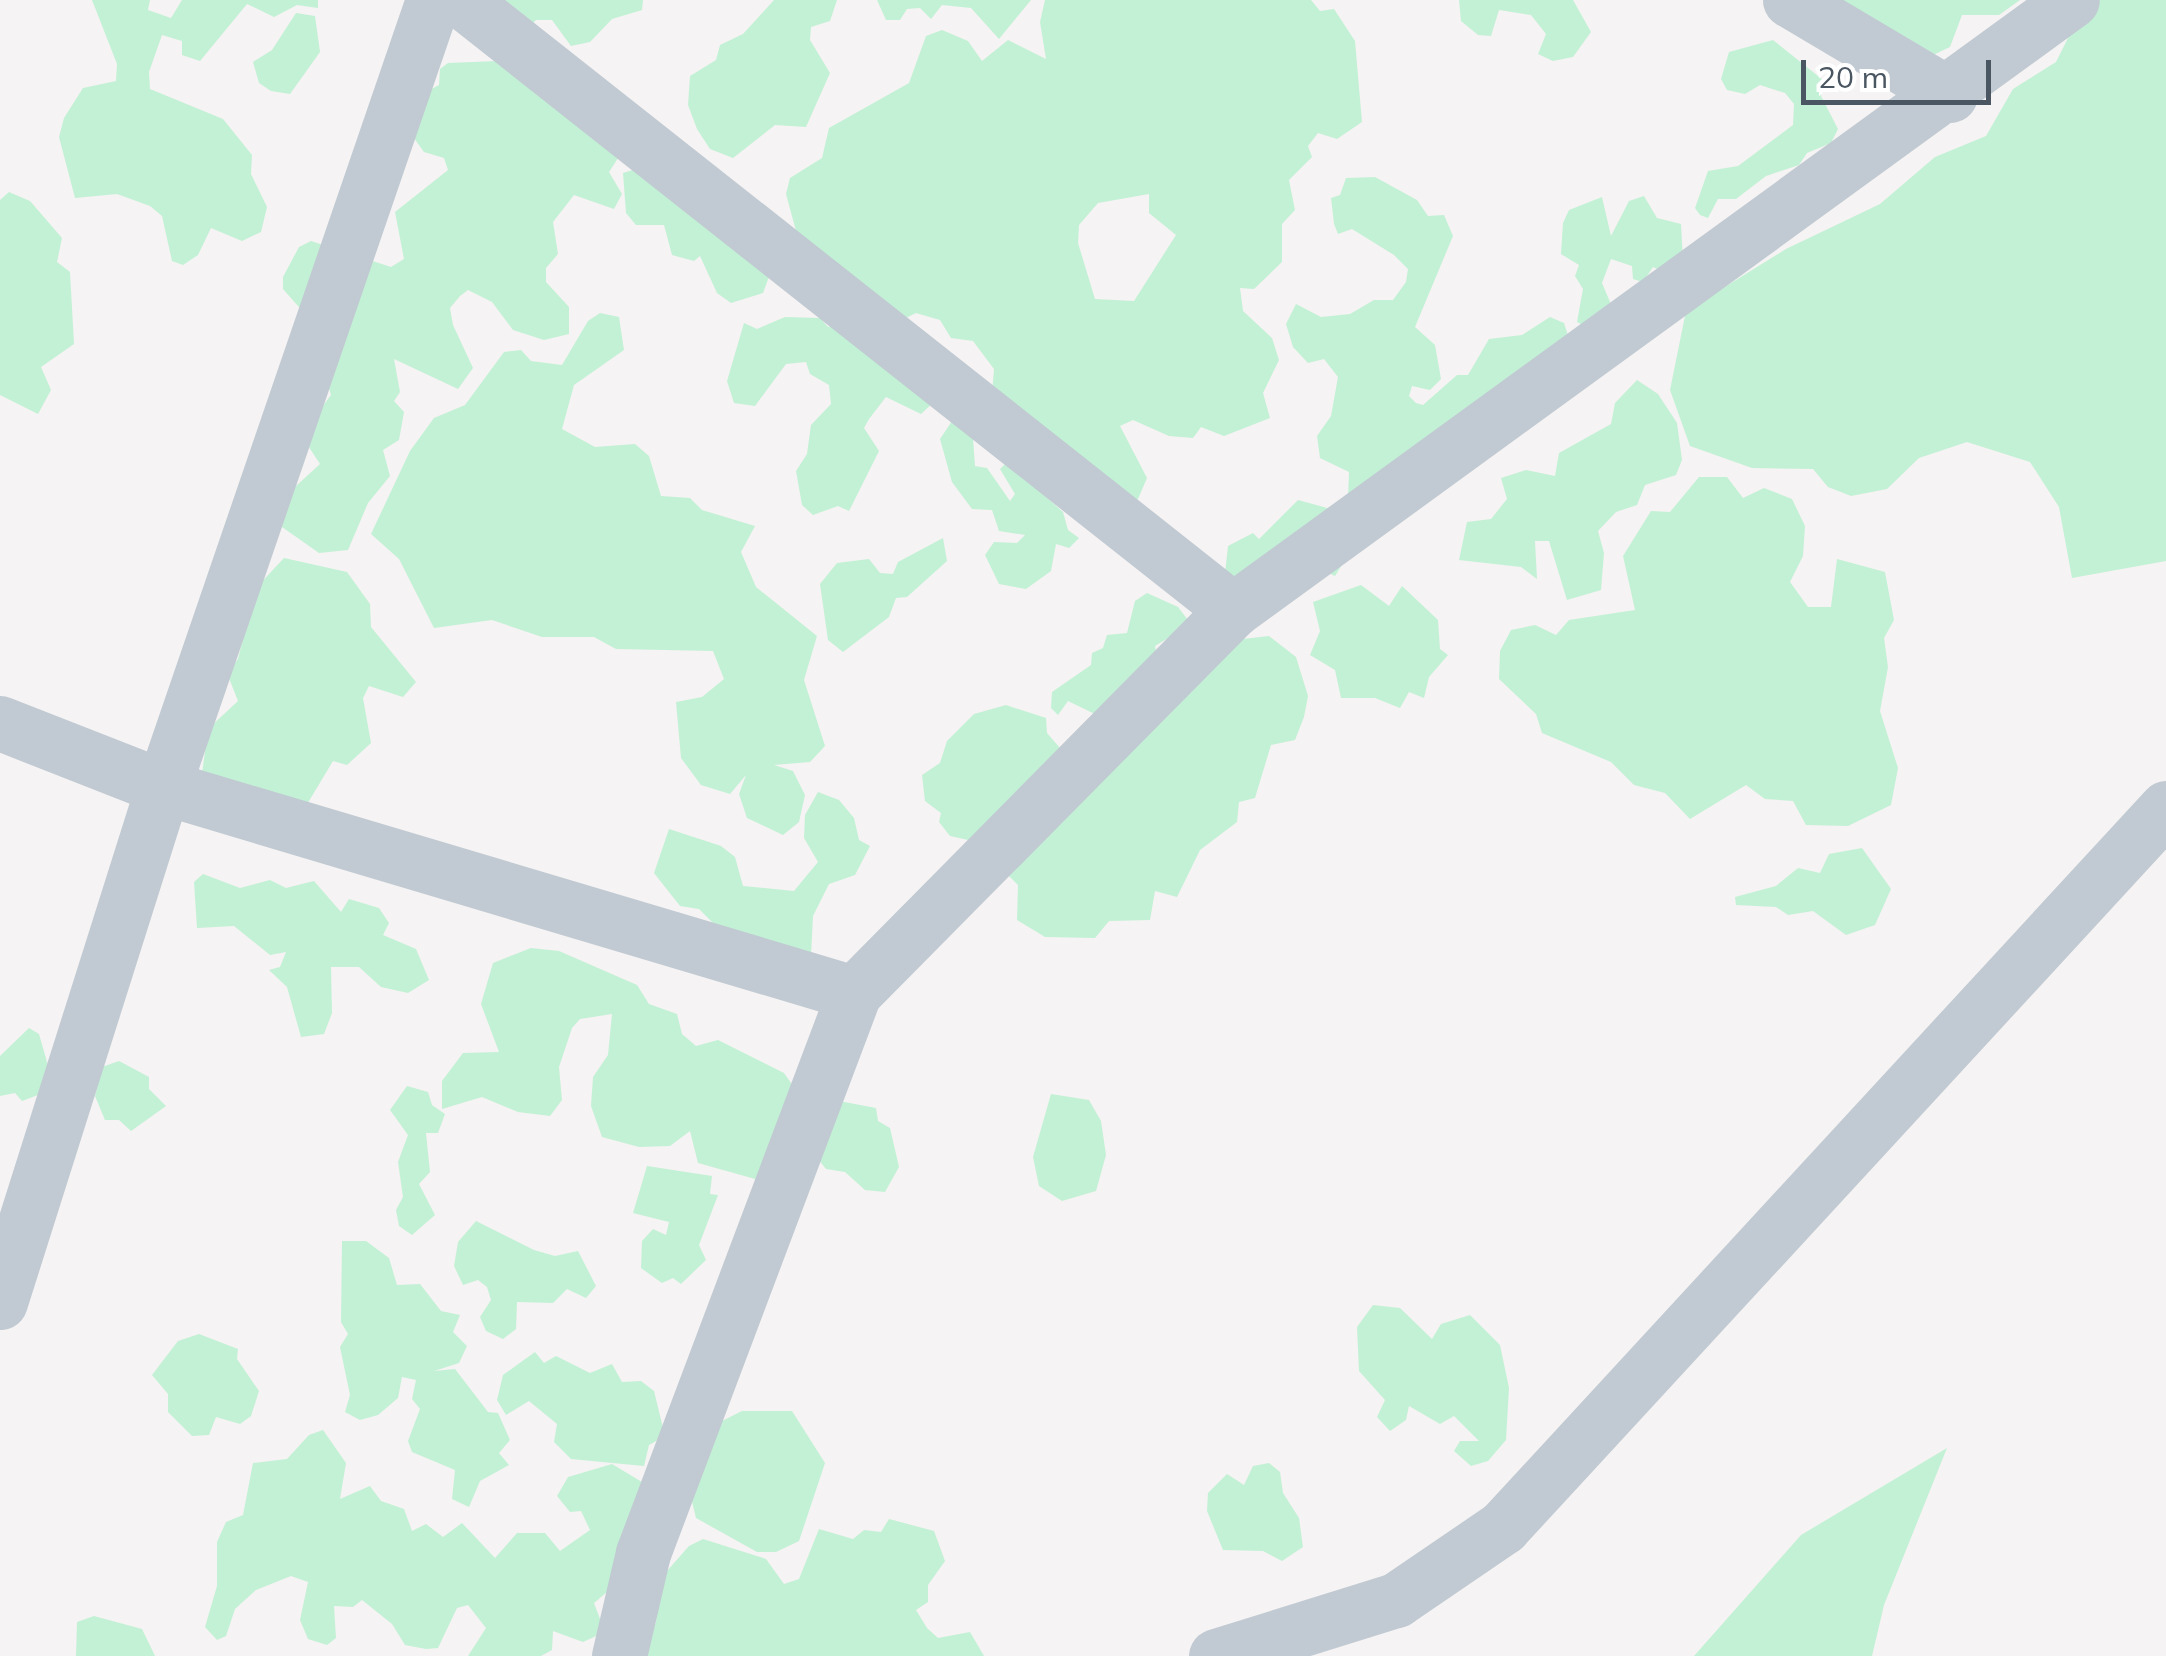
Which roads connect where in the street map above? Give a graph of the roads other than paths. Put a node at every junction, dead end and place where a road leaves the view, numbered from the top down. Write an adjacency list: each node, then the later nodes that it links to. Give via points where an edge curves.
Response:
1 (433, 0): 8 (street)
2 (461, 0): 6 (street)
3 (1790, 0): 5 (street)
4 (2072, 0): 5 (street)
5 (1950, 95): 6 (street)
6 (1233, 610): 10 (street)
7 (0, 722): 8 (street)
8 (163, 787): 10 (street); 11 (street)
9 (2166, 808): 13 (street, via 1503,1527 1396,1600)
10 (854, 994): 12 (street, via 643,1553)
11 (0, 1302)
12 (619, 1656)
13 (1216, 1656)

